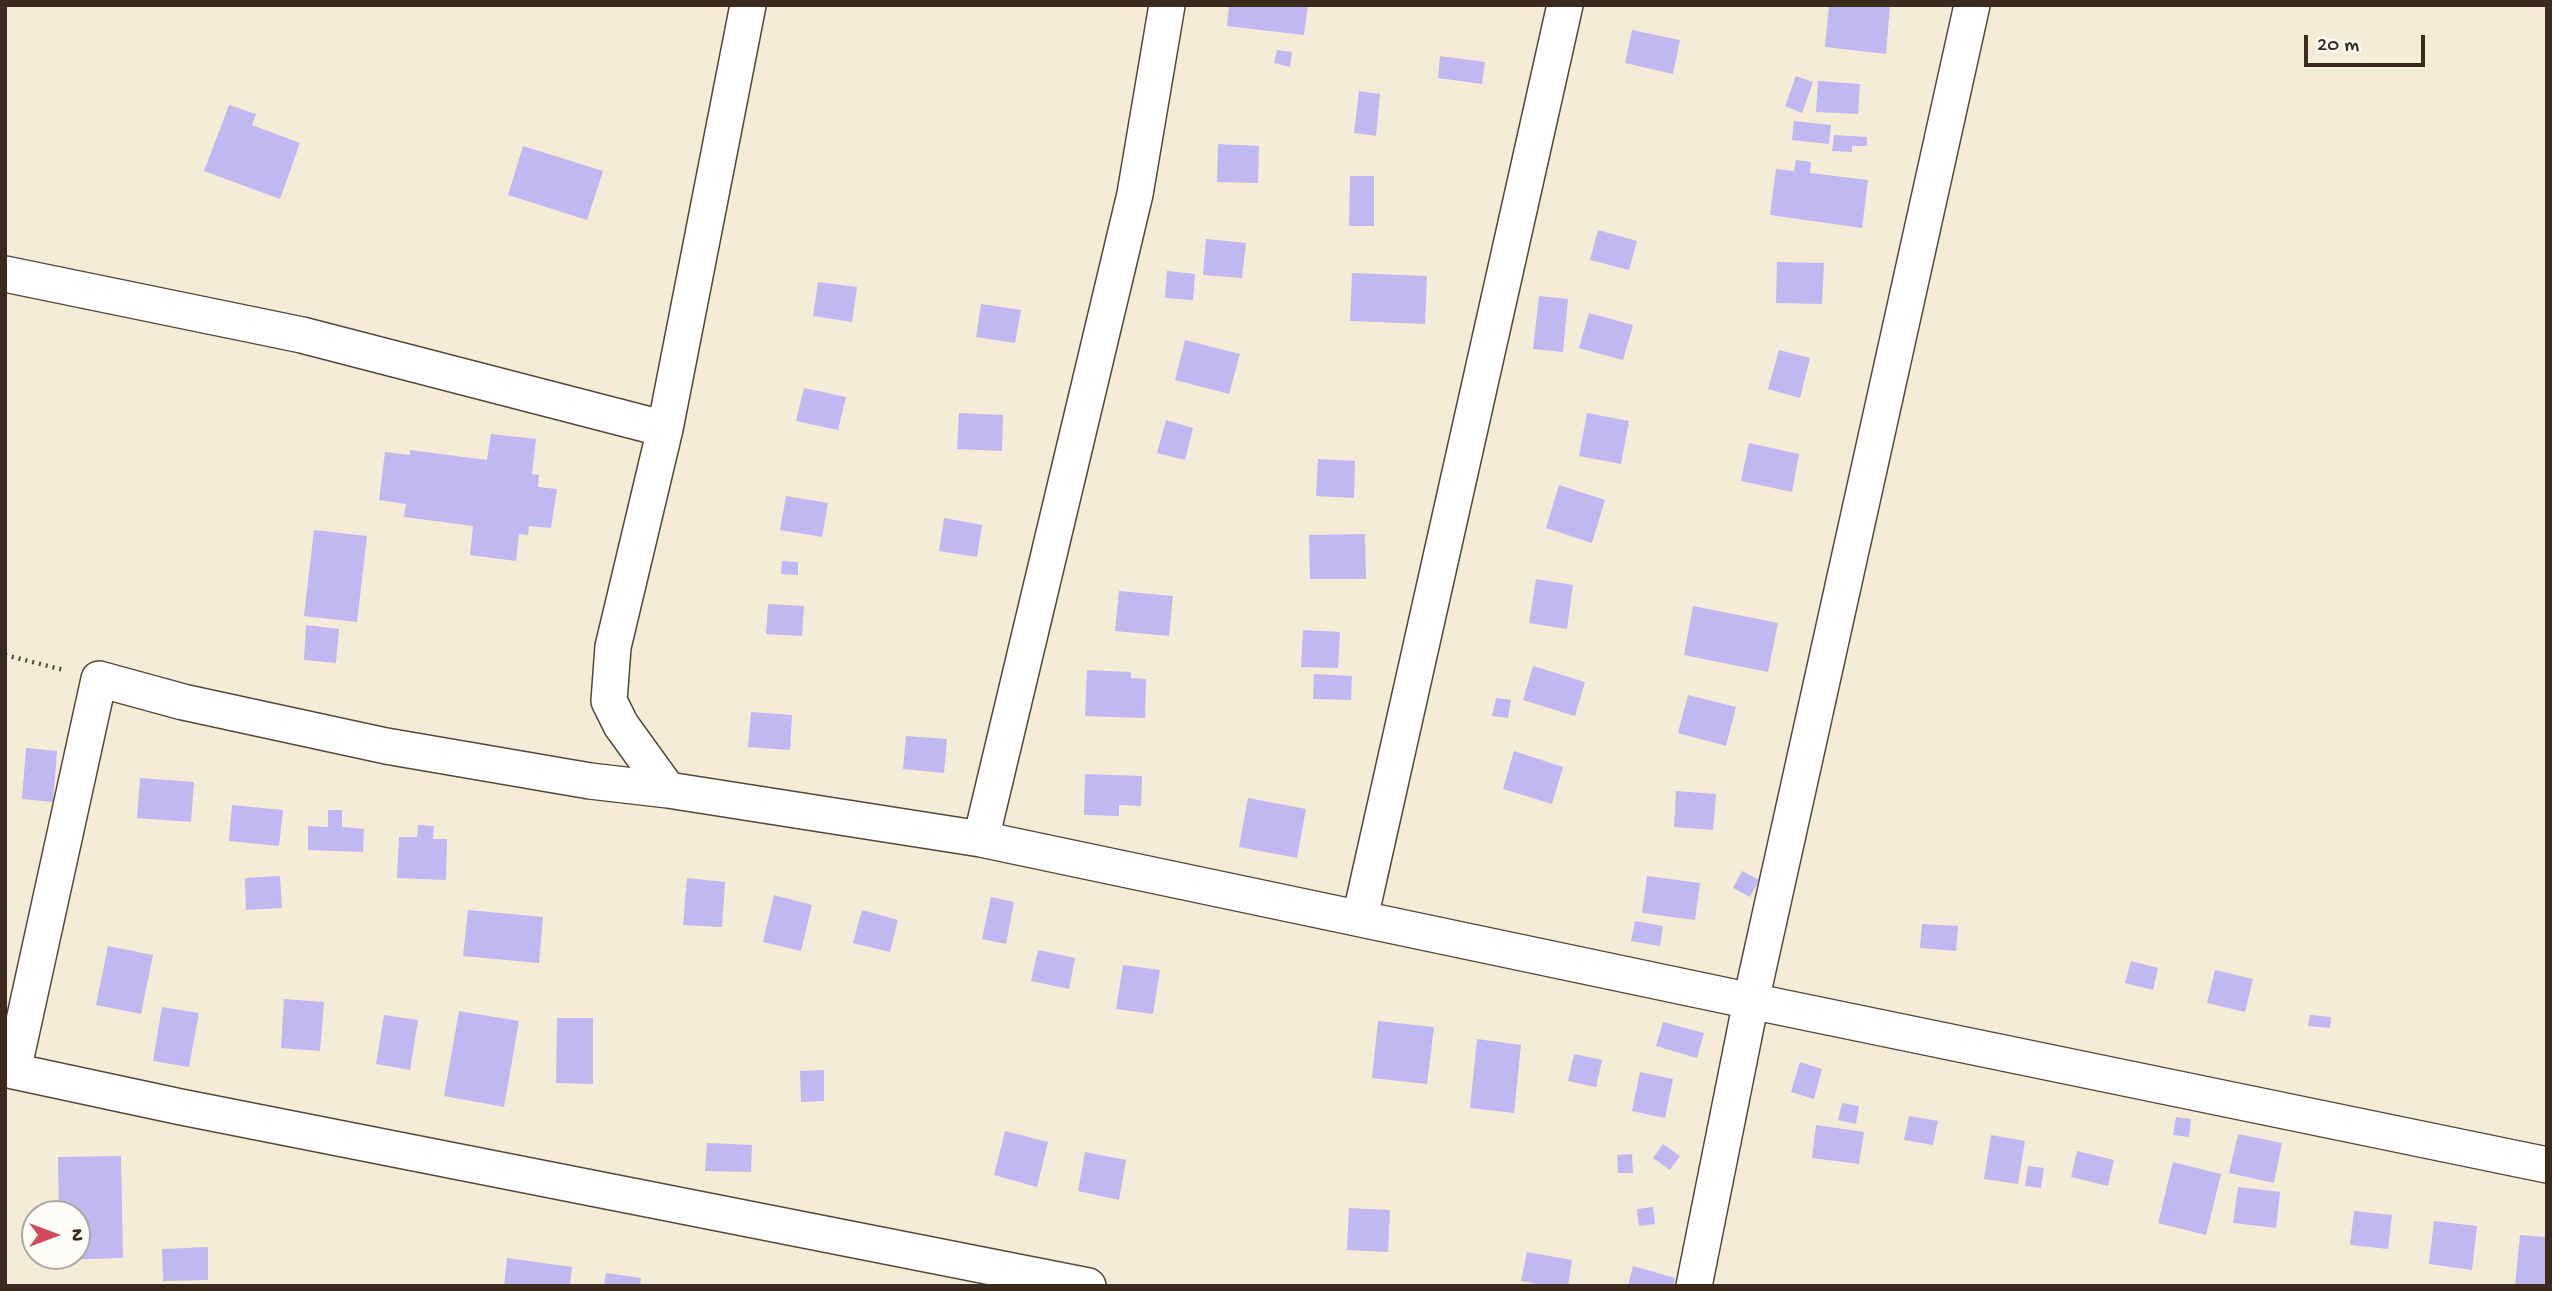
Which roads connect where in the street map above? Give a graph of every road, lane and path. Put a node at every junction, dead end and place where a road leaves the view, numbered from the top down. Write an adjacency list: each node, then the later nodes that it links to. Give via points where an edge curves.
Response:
1 (748, 5): 6 (street)
2 (1167, 5): 10 (street, via 1135,194)
3 (1565, 5): 11 (street)
4 (1972, 5): 12 (street)
5 (5, 274): 6 (street, via 302,335)
6 (666, 429): 9 (street, via 613,648 609,701)
7 (5, 655): 8 (path)
8 (99, 679): 9 (street, via 386,746); 13 (street)
9 (668, 790): 10 (street)
10 (981, 839): 11 (street)
11 (1360, 918): 12 (street)
12 (1751, 1001): 14 (street); 16 (street)
13 (9, 1070): 15 (street)
14 (2547, 1165)
15 (1088, 1286)
16 (1694, 1286)

